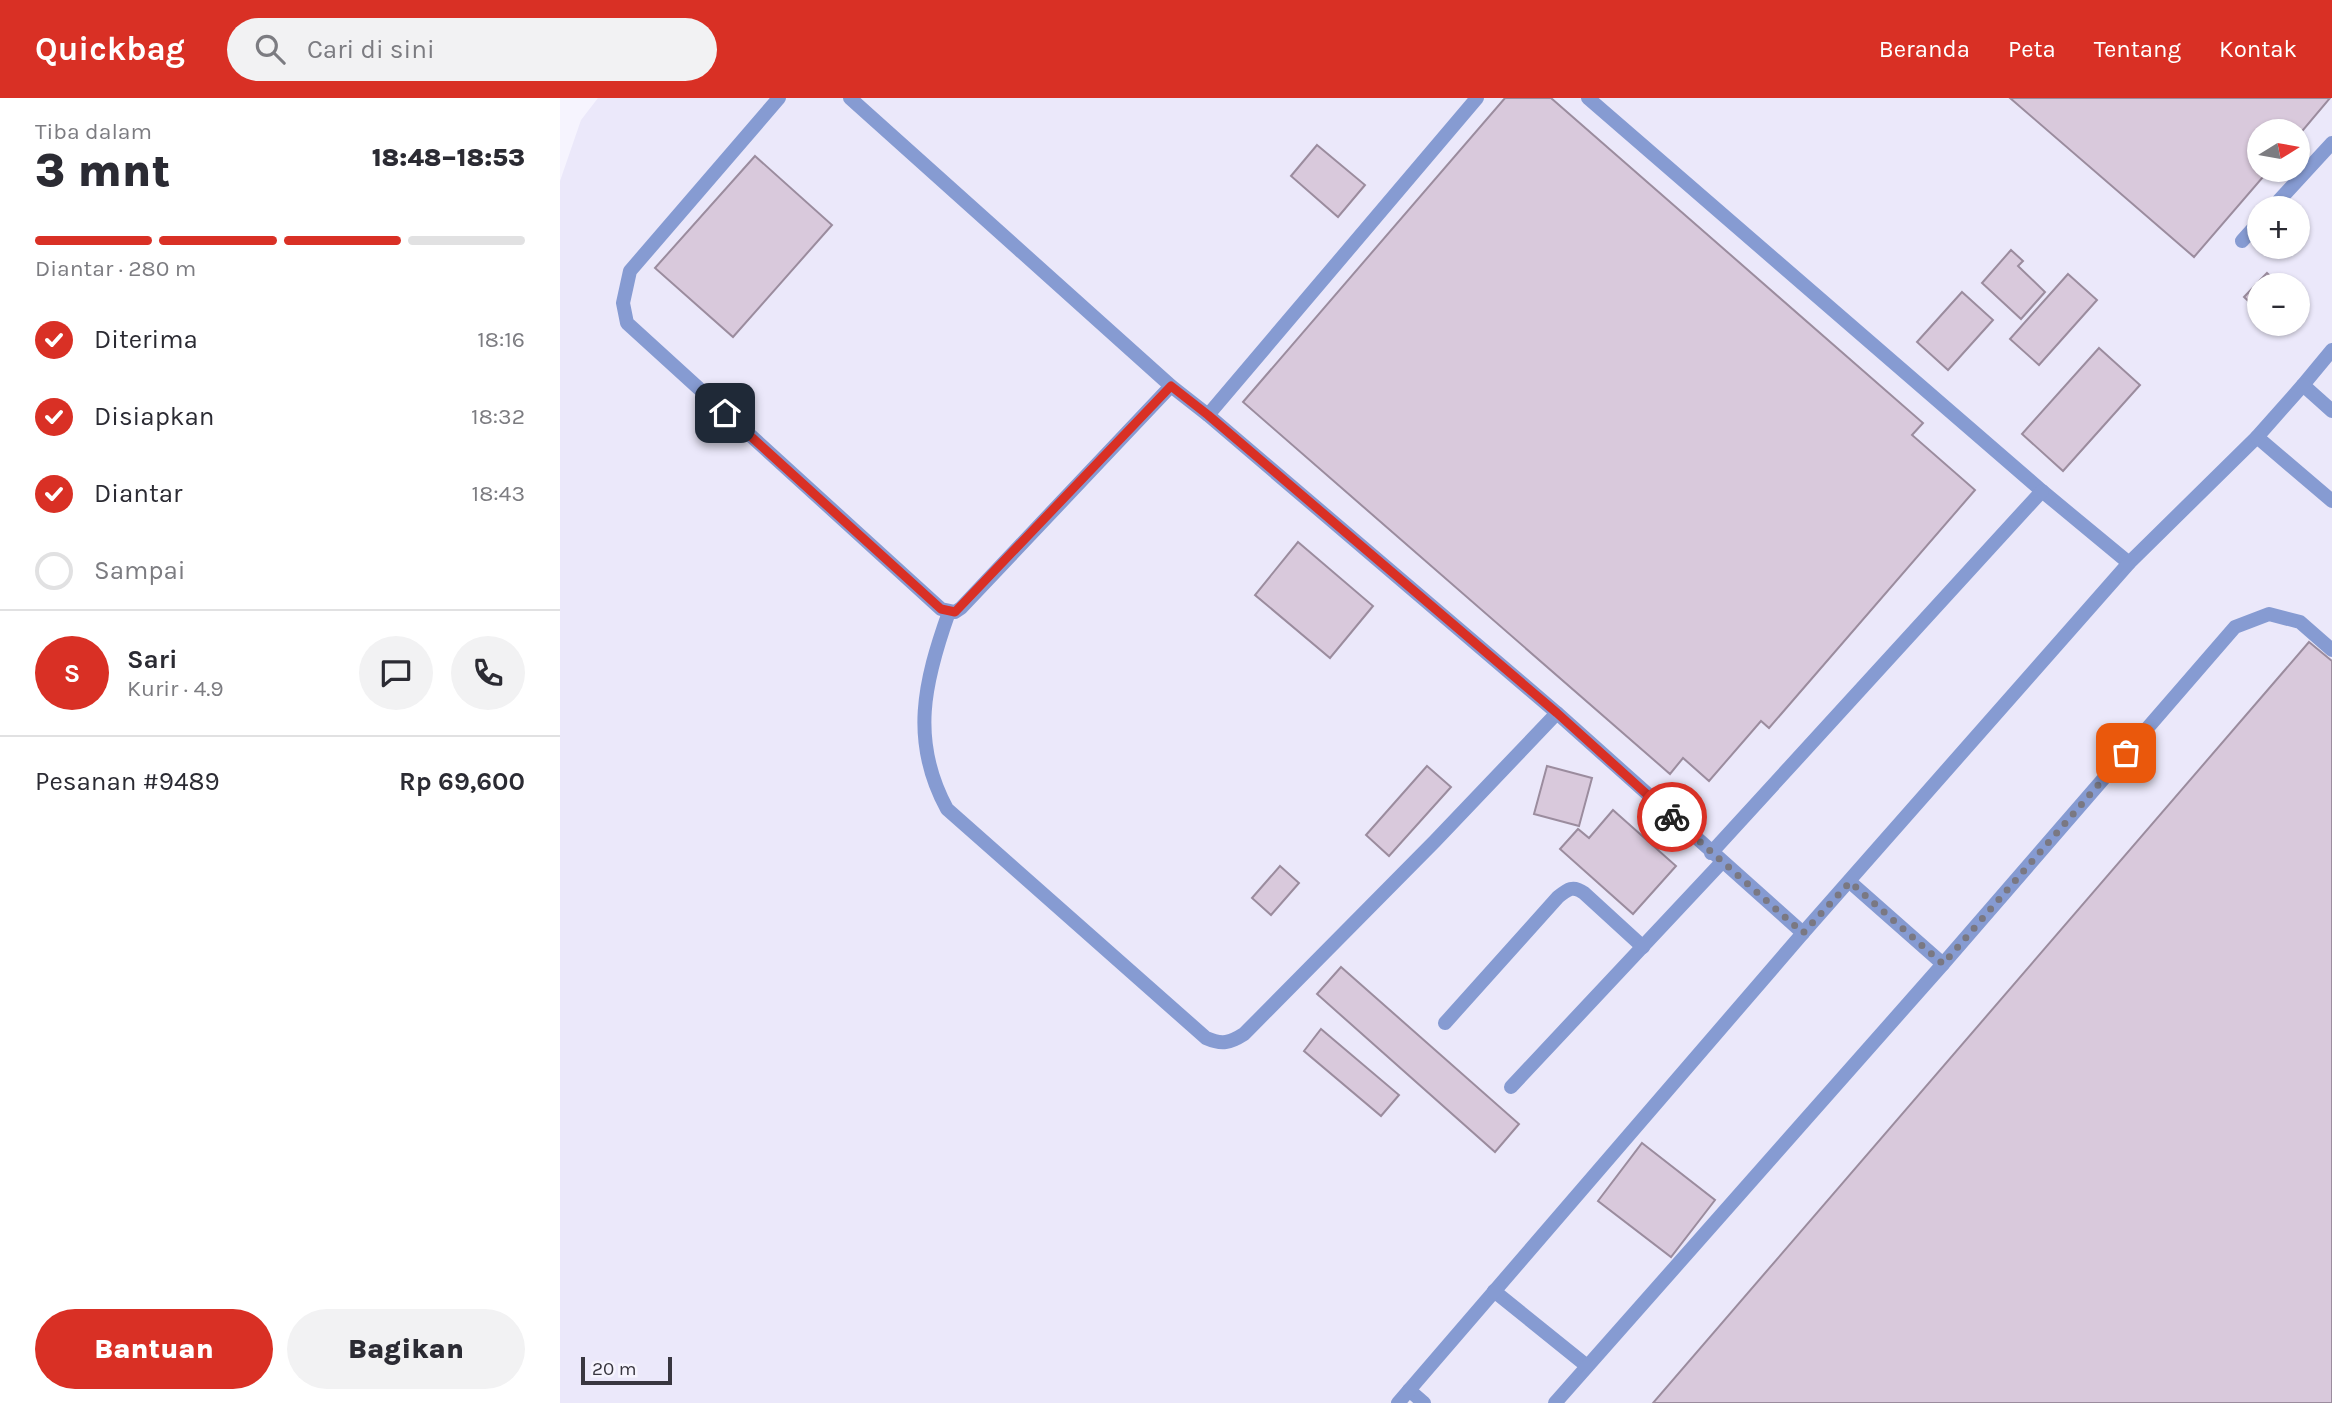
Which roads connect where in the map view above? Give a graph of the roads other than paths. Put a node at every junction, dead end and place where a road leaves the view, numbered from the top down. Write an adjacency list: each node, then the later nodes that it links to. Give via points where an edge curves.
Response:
1 (779, 98): 18 (street, via 630,271 622,303 626,323)
2 (850, 98): 11 (street)
3 (1477, 98): 13 (street)
4 (1588, 98): 15 (street)
5 (2332, 143): 6 (street)
6 (2283, 196)
7 (2247, 235): 8 (street)
8 (2242, 241)
9 (2332, 350): 10 (street)
10 (2303, 385): 12 (street); 14 (street)
11 (1171, 386): 13 (street); 18 (street, via 961,607)
12 (2332, 411)
13 (1208, 415): 20 (street)
14 (2257, 437): 16 (street); 17 (street)
15 (2042, 491): 17 (street); 21 (street)
16 (2332, 500)
17 (2129, 563): 22 (street)
18 (949, 612): 20 (street, via 929,673 925,706 928,765 947,809 1206,1038 1220,1044 1244,1034)
19 (2332, 650): 25 (street, via 2300,622 2269,614 2235,627)
20 (1557, 713): 21 (street)
21 (1716, 857): 23 (street); 24 (street)
22 (1850, 882): 23 (street); 25 (street)
23 (1803, 933): 28 (street)
24 (1643, 947): 26 (street, via 1584,893 1568,889); 27 (street)
25 (1943, 964): 29 (street)
26 (1445, 1023)
27 (1511, 1087)
28 (1494, 1291): 29 (street); 30 (street)
29 (1587, 1366): 33 (street)
30 (1409, 1390): 31 (street); 32 (street)
31 (1398, 1403)
32 (1424, 1403)
33 (1555, 1403)

